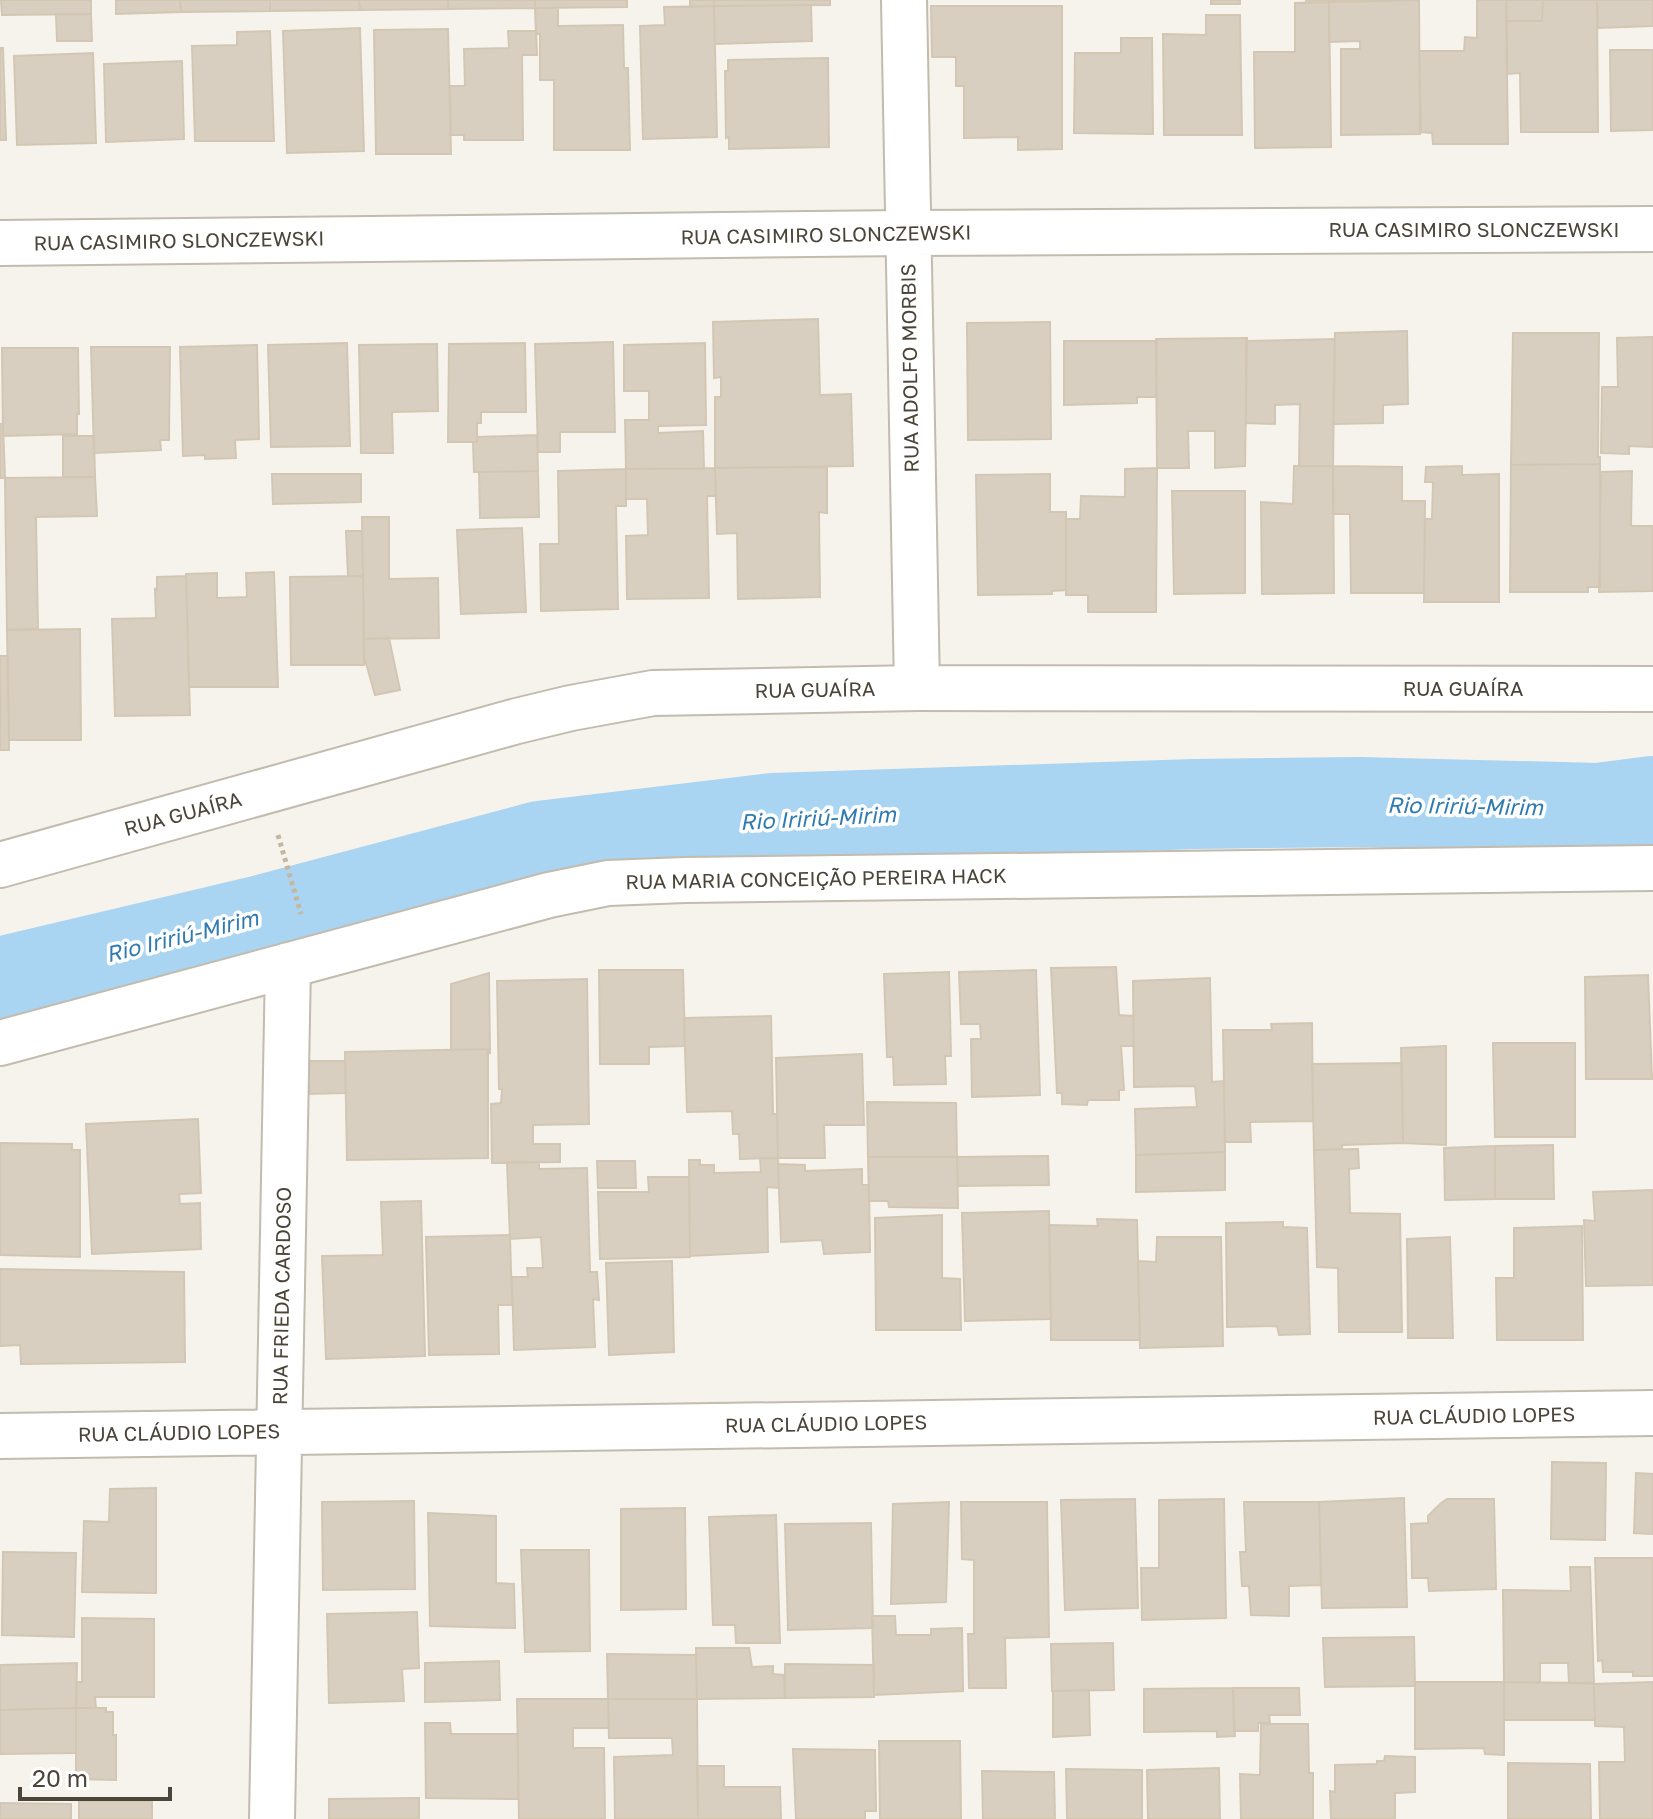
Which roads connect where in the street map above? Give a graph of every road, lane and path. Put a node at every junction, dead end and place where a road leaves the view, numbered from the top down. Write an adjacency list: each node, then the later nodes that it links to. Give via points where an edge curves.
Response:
1 (904, 0): 3 (street, RUA ADOLFO MORBIS)
2 (1653, 229): 3 (street, RUA CASIMIRO SLONCZEWSKI)
3 (908, 233): 4 (street, RUA CASIMIRO SLONCZEWSKI); 5 (street, RUA ADOLFO MORBIS)
4 (0, 243)
5 (917, 688): 6 (street, RUA GUAÍRA); 8 (street, RUA GUAÍRA, via 653,693 571,708)
6 (1653, 689)
7 (276, 829): 10 (path)
8 (0, 865)
9 (1653, 868): 11 (street, RUA MARIA CONCEIÇÃO PEREIRA HACK, via 608,883)
10 (302, 918)
11 (288, 965): 12 (street, RUA MARIA CONCEIÇÃO PEREIRA HACK); 14 (street, RUA FRIEDA CARDOSO)
12 (0, 1043)
13 (1653, 1413): 14 (street, RUA CLÁUDIO LOPES)
14 (280, 1431): 15 (street, RUA CLÁUDIO LOPES); 16 (street, RUA FRIEDA CARDOSO)
15 (0, 1436)
16 (272, 1819)

